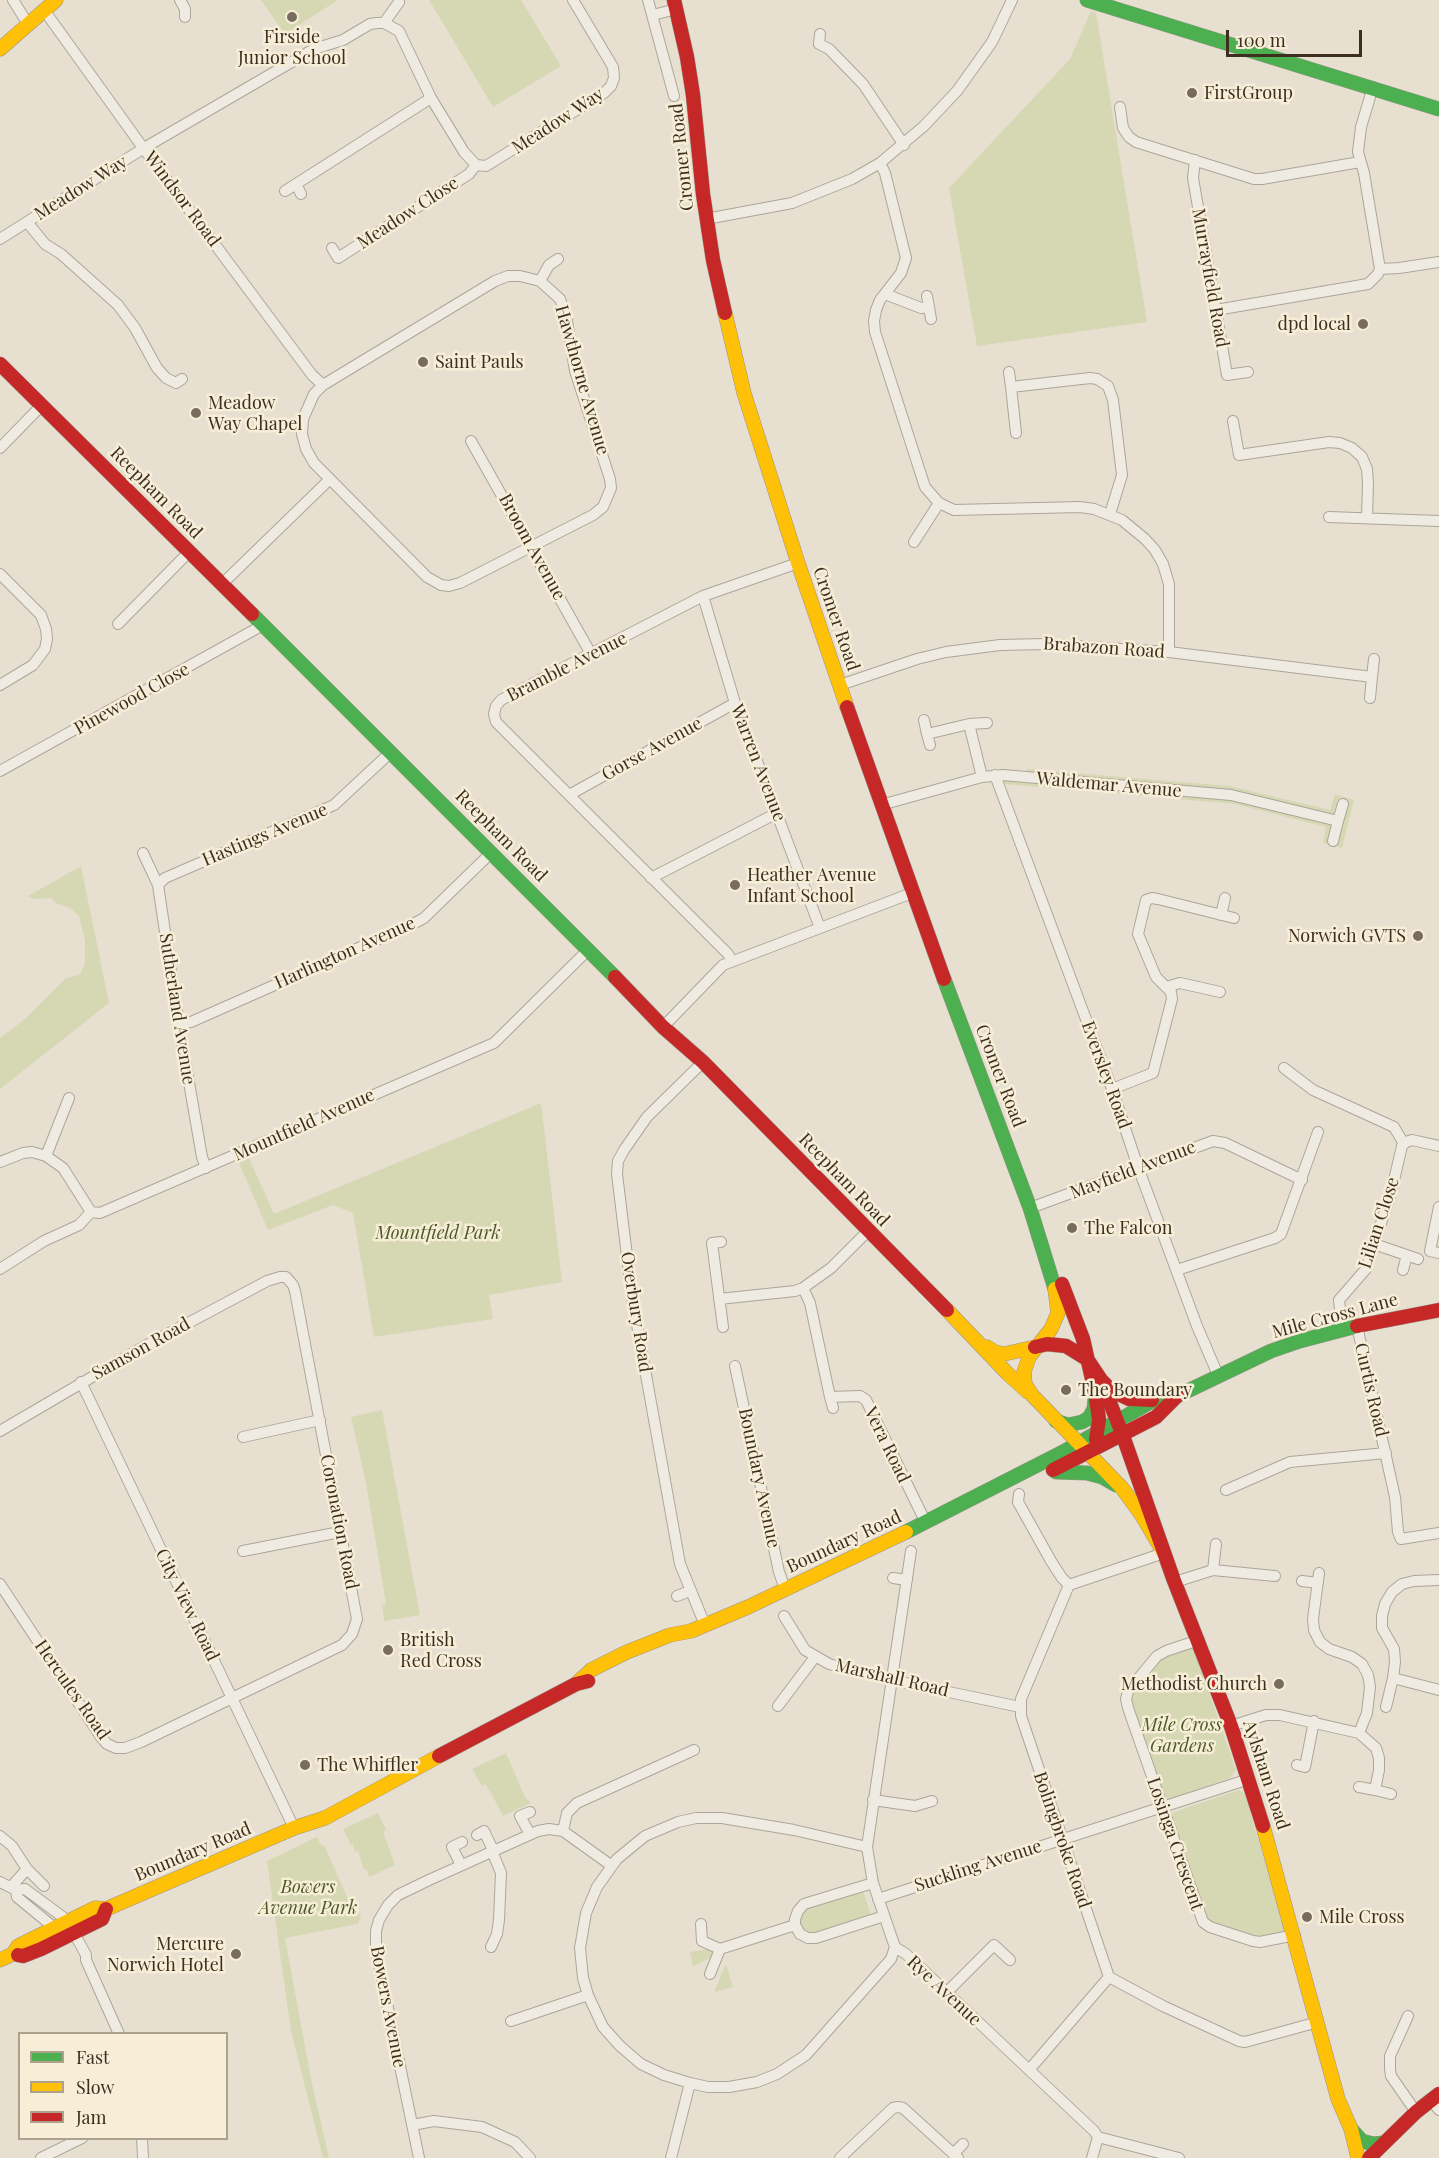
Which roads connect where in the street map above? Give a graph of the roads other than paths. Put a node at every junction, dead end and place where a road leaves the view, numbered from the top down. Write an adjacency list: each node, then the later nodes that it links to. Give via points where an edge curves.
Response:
1 (13, 0): 14 (street)
2 (56, 0): 10 (main road)
3 (180, 0): 12 (street)
4 (573, 0): 27 (street, Meadow Way, via 613,67 611,86 496,161)
5 (648, 0): 11 (street)
6 (1012, 0): 22 (street, via 972,73)
7 (1087, 0): 17 (main road)
8 (399, 2): 13 (street)
9 (675, 5): 11 (street); 29 (main road, Cromer Road, via 693,94)
10 (44, 10): 14 (main road); 23 (street, Windsor Road)
11 (652, 15): 18 (street)
12 (185, 17)
13 (384, 23): 19 (street, via 399,31); 23 (street, Meadow Way, via 370,24 343,40 314,49)
14 (27, 24): 16 (main road)
15 (818, 44): 22 (street, via 829,49 863,84)
16 (0, 49)
17 (1373, 87): 21 (main road); 25 (street, via 1358,144)
18 (676, 89)
19 (431, 98): 27 (street); 28 (street, via 298,189)
20 (1120, 107): 24 (street, via 1123,128 1136,142)
21 (1439, 109)
22 (904, 145): 26 (street)
23 (144, 148): 30 (street, Meadow Way); 44 (street, Windsor Road)
24 (1195, 160): 25 (street, via 1238,168 1262,179); 38 (street, Murrayfield Road, via 1193,178)
25 (1360, 162): 35 (street)
26 (880, 163): 29 (street, via 792,203); 37 (street, via 906,258 901,273)
27 (476, 165): 32 (street, Meadow Close, via 469,174)
28 (285, 191)
29 (706, 219): 60 (main road, Cromer Road, via 719,294 744,393)
30 (27, 222): 31 (street, Meadow Way); 43 (street, via 45,244 118,305 157,368 166,378)
31 (0, 239)
32 (333, 257)
33 (558, 259): 36 (street, via 549,265)
34 (1439, 262): 35 (street)
35 (1380, 268): 38 (street, via 1368,284)
36 (540, 281): 44 (street, Hawthorne Avenue, via 508,276 495,281); 58 (street, Hawthorne Avenue, via 563,305 575,371 610,488 603,507 593,515)
37 (885, 294): 39 (street, via 914,306 928,302); 52 (street, via 876,310 875,332 925,487)
38 (1216, 310): 42 (street, Murrayfield Road, via 1227,375)
39 (931, 320)
40 (0, 364): 46 (main road, Reepham Road)
41 (1009, 372): 45 (street)
42 (1248, 372)
43 (180, 384)
44 (323, 385): 51 (street, Hawthorne Avenue, via 314,394 303,418 302,434 309,456)
45 (1011, 387): 48 (street); 53 (street, via 1090,378 1108,386 1122,475)
46 (42, 405): 50 (street); 59 (main road, Reepham Road)
47 (1233, 421): 55 (street, via 1240,461 1329,442 1352,448 1362,457 1367,470)
48 (1016, 434)
49 (471, 441): 58 (street, Broom Avenue)
50 (0, 448)
51 (329, 480): 58 (street, Hawthorne Avenue, via 427,577 441,585 460,583); 62 (street)
52 (939, 503): 53 (street, via 963,511 1080,507); 57 (street)
53 (1110, 514): 66 (street, via 1145,539 1164,564 1169,584)
54 (1329, 517): 55 (street)
55 (1367, 517): 56 (street)
56 (1439, 521)
57 (914, 542)
58 (532, 547): 67 (street, Broom Avenue)
59 (189, 552): 62 (main road, Reepham Road); 64 (street)
60 (798, 562): 63 (street, Bramble Avenue); 71 (main road, Cromer Road)
61 (0, 574): 70 (street, via 41,615 47,639 33,665)
62 (222, 584): 65 (main road, Reepham Road)
63 (703, 596): 67 (street, Bramble Avenue); 73 (street, Warren Avenue)
64 (118, 624)
65 (263, 625): 79 (main road, Reepham Road); 80 (street, Pinewood Close)
66 (1169, 652): 69 (street, Brabazon Road); 71 (street, Brabazon Road, via 1000,645 946,652)
67 (591, 654): 83 (street, Bramble Avenue, via 495,706 496,722)
68 (1374, 660): 69 (street)
69 (1372, 677): 72 (street)
70 (0, 685)
71 (840, 685): 85 (main road, Cromer Road)
72 (1370, 698)
73 (735, 703): 83 (street, Gorse Avenue); 86 (street, Warren Avenue)
74 (924, 720): 77 (street)
75 (987, 723): 76 (street)
76 (969, 724): 77 (street); 82 (street)
77 (927, 734): 78 (street)
78 (930, 745)
79 (391, 752): 89 (main road, Reepham Road); 92 (street, Hastings Avenue, via 334,805)
80 (0, 771)
81 (995, 775): 82 (street, Waldemar Avenue); 87 (street, Waldemar Avenue, via 1231,795); 106 (street, Eversley Road)
82 (982, 777): 85 (street, Waldemar Avenue)
83 (569, 795): 91 (street, Bramble Avenue)
84 (1343, 804): 87 (street)
85 (881, 805): 93 (main road, Cromer Road)
86 (777, 813): 91 (street); 97 (street, Warren Avenue)
87 (1338, 821): 88 (street)
88 (1333, 841)
89 (492, 852): 98 (main road, Reepham Road); 102 (street, Harlington Avenue, via 415,923)
90 (143, 853): 92 (street, Sutherland Avenue)
91 (651, 878): 99 (street, Bramble Avenue)
92 (158, 885): 102 (street, Sutherland Avenue)
93 (912, 892): 97 (street); 117 (main road, Cromer Road)
94 (1225, 898): 95 (street)
95 (1221, 915): 96 (street); 100 (street, via 1158,899 1146,900 1138,934 1156,977)
96 (1234, 918)
97 (820, 928): 99 (street)
98 (590, 949): 103 (main road, Reepham Road); 114 (street, Mountfield Avenue, via 495,1043)
99 (732, 961): 103 (street, via 705,982)
100 (1166, 987): 101 (street, via 1180,983); 106 (street, via 1172,999 1153,1073)
101 (1221, 992)
102 (179, 1025): 114 (street, Sutherland Avenue)
103 (663, 1027): 104 (main road, Reepham Road)
104 (703, 1062): 120 (main road, Reepham Road); 177 (street, Overbury Road, via 648,1117 618,1161 617,1174 632,1297 680,1564)
105 (1284, 1068): 109 (street, via 1300,1075 1312,1090 1394,1127)
106 (1112, 1089): 113 (street, Eversley Road)
107 (69, 1098): 111 (street)
108 (1318, 1132): 115 (street)
109 (1404, 1144): 110 (street, via 1417,1140); 122 (street, Lilian Close)
110 (1439, 1146)
111 (46, 1156): 112 (street, via 23,1152); 118 (street, via 63,1168)
112 (0, 1162)
113 (1138, 1167): 115 (street, Mayfield Avenue, via 1213,1141); 117 (street, Mayfield Avenue); 126 (street, Eversley Road)
114 (206, 1168): 118 (street, Mountfield Avenue, via 100,1214)
115 (1302, 1180): 126 (street, via 1281,1234)
116 (1439, 1207): 123 (street)
117 (1030, 1208): 119 (main road, Cromer Road)
118 (91, 1212): 125 (street, Mountfield Avenue, via 79,1225 44,1241)
119 (1038, 1230): 136 (main road, Cromer Road, via 1058,1312 1051,1329); 137 (main road, Cromer Road, via 1057,1269)
120 (868, 1231): 129 (street, via 831,1268); 135 (main road, Reepham Road)
121 (712, 1243): 130 (street)
122 (1374, 1244): 124 (street); 134 (street, Lilian Close, via 1366,1269 1339,1300)
123 (1428, 1253): 124 (street)
124 (1407, 1255): 127 (street)
125 (0, 1269)
126 (1177, 1270): 139 (street, Eversley Road)
127 (1403, 1270)
128 (286, 1277): 140 (street, Samson Road, via 267,1281); 147 (street, Coronation Road, via 296,1291)
129 (803, 1288): 130 (street); 143 (street, Vera Road, via 810,1303)
130 (719, 1299): 133 (street)
131 (1439, 1310): 132 (main road, Mile Cross Lane)
132 (1357, 1326): 134 (main road, Mile Cross Lane); 153 (street, Curtis Road)
133 (723, 1327)
134 (1342, 1329): 139 (main road, Mile Cross Lane, via 1271,1351)
135 (973, 1336): 136 (main road, Reepham Road, via 995,1353); 142 (main road, Reepham Road)
136 (1035, 1347): 137 (main road, Reepham Road, via 1066,1346); 142 (main road, Reepham Road, via 1024,1372)
137 (1087, 1359): 141 (main road, Cromer Road)
138 (735, 1366): 176 (street, Boundary Avenue)
139 (1218, 1375): 144 (main road, Mile Cross Lane)
140 (81, 1383): 149 (street, Samson Road); 186 (street, City View Road)
141 (1098, 1386): 145 (main road, via 1124,1398); 148 (main road, via 1089,1418 1074,1425); 150 (main road, Cromer Road); 152 (main road, Cromer Road, via 1099,1420)
142 (1032, 1395): 148 (main road, Reepham Road)
143 (830, 1396): 146 (street, Vera Road); 160 (street, Vera Road, via 860,1396 866,1400)
144 (1177, 1396): 145 (main road, Mile Cross Lane); 150 (main road)
145 (1154, 1400): 150 (main road, Mile Cross Lane)
146 (833, 1408)
147 (320, 1420): 151 (street); 161 (street, Coronation Road)
148 (1056, 1421): 152 (main road, Reepham Road); 155 (main road, Boundary Road, via 1059,1430 1055,1447)
149 (0, 1431)
150 (1117, 1431): 152 (main road, Boundary Road); 152 (main road, Boundary Road); 159 (main road, via 1114,1464); 166 (main road, Aylsham Road)
151 (243, 1437)
152 (1090, 1443): 154 (main road, Boundary Road); 155 (main road, Boundary Road); 156 (main road, Reepham Road)
153 (1386, 1453): 157 (street, Curtis Road, via 1290,1462); 162 (street, Curtis Road, via 1401,1539)
154 (1051, 1472): 155 (main road, Boundary Road); 156 (main road, via 1087,1473)
155 (1011, 1480): 160 (main road, Boundary Road)
156 (1122, 1488): 159 (main road, Reepham Road)
157 (1226, 1490)
158 (1019, 1494): 175 (street, via 1018,1502)
159 (1142, 1514): 166 (main road)
160 (926, 1523): 176 (main road, Boundary Road)
161 (340, 1532): 164 (street); 186 (street, Coronation Road, via 357,1619 352,1634 342,1645)
162 (1439, 1533)
163 (1216, 1544): 167 (street)
164 (243, 1551)
165 (911, 1551): 170 (street, Rye Avenue)
166 (1164, 1553): 173 (main road, Aylsham Road); 175 (street)
167 (1213, 1570): 168 (street); 173 (street)
168 (1275, 1576)
169 (893, 1578): 170 (street)
170 (907, 1580): 184 (street, Rye Avenue)
171 (1439, 1580): 183 (street, via 1402,1584 1384,1604 1382,1628 1394,1649)
172 (1302, 1581): 192 (street, via 1318,1578 1313,1619 1320,1642 1352,1657 1368,1675 1367,1713)
173 (1175, 1582): 181 (main road, Aylsham Road)
174 (0, 1584): 186 (street, Hercules Road, via 108,1744 116,1748 125,1748)
175 (1069, 1585): 188 (street)
176 (785, 1589): 180 (main road, Boundary Road)
177 (690, 1591): 178 (street); 180 (street, Overbury Road)
178 (677, 1596)
179 (784, 1616): 182 (street, Marshall Road, via 805,1650)
180 (705, 1625): 203 (main road, Boundary Road, via 627,1652 591,1670 576,1684 325,1818)
181 (1199, 1640): 191 (main road, Aylsham Road); 201 (street, Losinga Crescent, via 1157,1656 1128,1690 1126,1699)
182 (815, 1657): 184 (street, Marshall Road); 187 (street)
183 (1393, 1678): 185 (street); 189 (street)
184 (891, 1680): 188 (street, Marshall Road); 199 (street, Rye Avenue)
185 (1439, 1690)
186 (231, 1697): 203 (street, City View Road)
187 (777, 1706)
188 (1020, 1707): 208 (street, Bolingbroke Road)
189 (1386, 1707)
190 (1314, 1721): 191 (street, via 1266,1715); 192 (street); 194 (street)
191 (1231, 1726): 195 (main road, Aylsham Road)
192 (1359, 1734): 197 (street, via 1376,1748 1379,1758)
193 (694, 1750): 205 (street, via 577,1803 567,1813)
194 (1306, 1767)
195 (1249, 1779): 201 (street, Suckling Avenue); 227 (main road, Aylsham Road)
196 (1359, 1787): 197 (street)
197 (1375, 1790): 198 (street)
198 (1391, 1794)
199 (873, 1800): 200 (street, via 915,1806); 210 (street, Rye Avenue)
200 (932, 1801)
201 (1162, 1806): 208 (street, Suckling Avenue); 227 (street, Losinga Crescent, via 1203,1922 1253,1941)
202 (521, 1816): 206 (street)
203 (294, 1828): 220 (main road, Boundary Road)
204 (485, 1831): 211 (street)
205 (563, 1831): 206 (street, Bowers Avenue, via 549,1829); 213 (street)
206 (530, 1834): 211 (street, Bowers Avenue)
207 (0, 1836): 214 (street)
208 (1062, 1839): 219 (street, Suckling Avenue); 235 (street, Bolingbroke Road)
209 (452, 1847): 212 (street)
210 (867, 1847): 213 (street, via 754,1822 703,1818 678,1822 645,1836); 216 (street, Rye Avenue)
211 (492, 1851): 212 (street, Bowers Avenue); 228 (street, via 501,1873 499,1920)
212 (461, 1865): 247 (street, Bowers Avenue, via 398,1896 375,1931)
213 (612, 1866): 237 (street, via 597,1887 581,1932 581,1962)
214 (27, 1869): 217 (street); 218 (street)
215 (0, 1882): 218 (street)
216 (873, 1883): 219 (street, Rye Avenue); 224 (street, via 804,1904)
217 (44, 1886)
218 (13, 1888): 222 (street, via 25,1889); 225 (street, via 17,1897)
219 (878, 1899): 221 (street, Rye Avenue)
220 (106, 1909): 222 (main road, Boundary Road, via 95,1908); 226 (main road, Boundary Road, via 102,1919)
221 (884, 1916): 224 (street, via 816,1938 800,1934); 229 (street, Rye Avenue)
222 (67, 1920): 225 (main road, Boundary Road); 226 (street)
223 (701, 1924): 230 (street, via 702,1941)
224 (795, 1925): 230 (street)
225 (54, 1928): 226 (street); 231 (main road, Boundary Road, via 18,1946)
226 (71, 1935): 231 (main road, Boundary Road, via 23,1956); 241 (street, via 86,1955)
227 (1294, 1935): 240 (main road, Aylsham Road)
228 (491, 1947)
229 (895, 1947): 236 (street, Rye Avenue); 243 (street, via 891,1959 806,2055 792,2065 757,2082 729,2087)
230 (720, 1949): 234 (street)
231 (13, 1954): 232 (main road, Boundary Road)
232 (0, 1960)
233 (1010, 1960): 236 (street, via 994,1945)
234 (710, 1974)
235 (1109, 1977): 240 (street, via 1239,2041); 242 (street)
236 (946, 1993): 242 (street, Rye Avenue)
237 (588, 1995): 239 (street); 243 (street, via 603,2027 620,2046 641,2064)
238 (1408, 2016): 246 (street, via 1390,2056 1390,2069)
239 (511, 2021)
240 (1317, 2022): 244 (main road, Aylsham Road)
241 (119, 2032)
242 (1029, 2070): 249 (street, Rye Avenue)
243 (690, 2083): 259 (street)
244 (1338, 2099): 248 (main road, Aylsham Road); 263 (main road, Aylsham Road, via 1340,2133)
245 (1436, 2101): 246 (main road)
246 (1416, 2112): 252 (main road)
247 (412, 2125): 257 (street, Bowers Avenue); 258 (street, via 434,2121 482,2127 515,2142)
248 (1351, 2129): 252 (main road, via 1365,2142); 264 (main road, Aylsham Road)
249 (1098, 2137): 261 (street); 262 (street)
250 (80, 2140): 255 (street)
251 (142, 2140): 256 (street)
252 (1383, 2143): 265 (main road)
253 (963, 2144): 254 (street)
254 (956, 2156): 260 (street, via 898,2107)
255 (41, 2158)
256 (143, 2158)
257 (419, 2158)
258 (530, 2158)
259 (671, 2158)
260 (840, 2158)
261 (1092, 2158)
262 (1179, 2158)
263 (1347, 2158)
264 (1358, 2158)
265 (1369, 2158)

